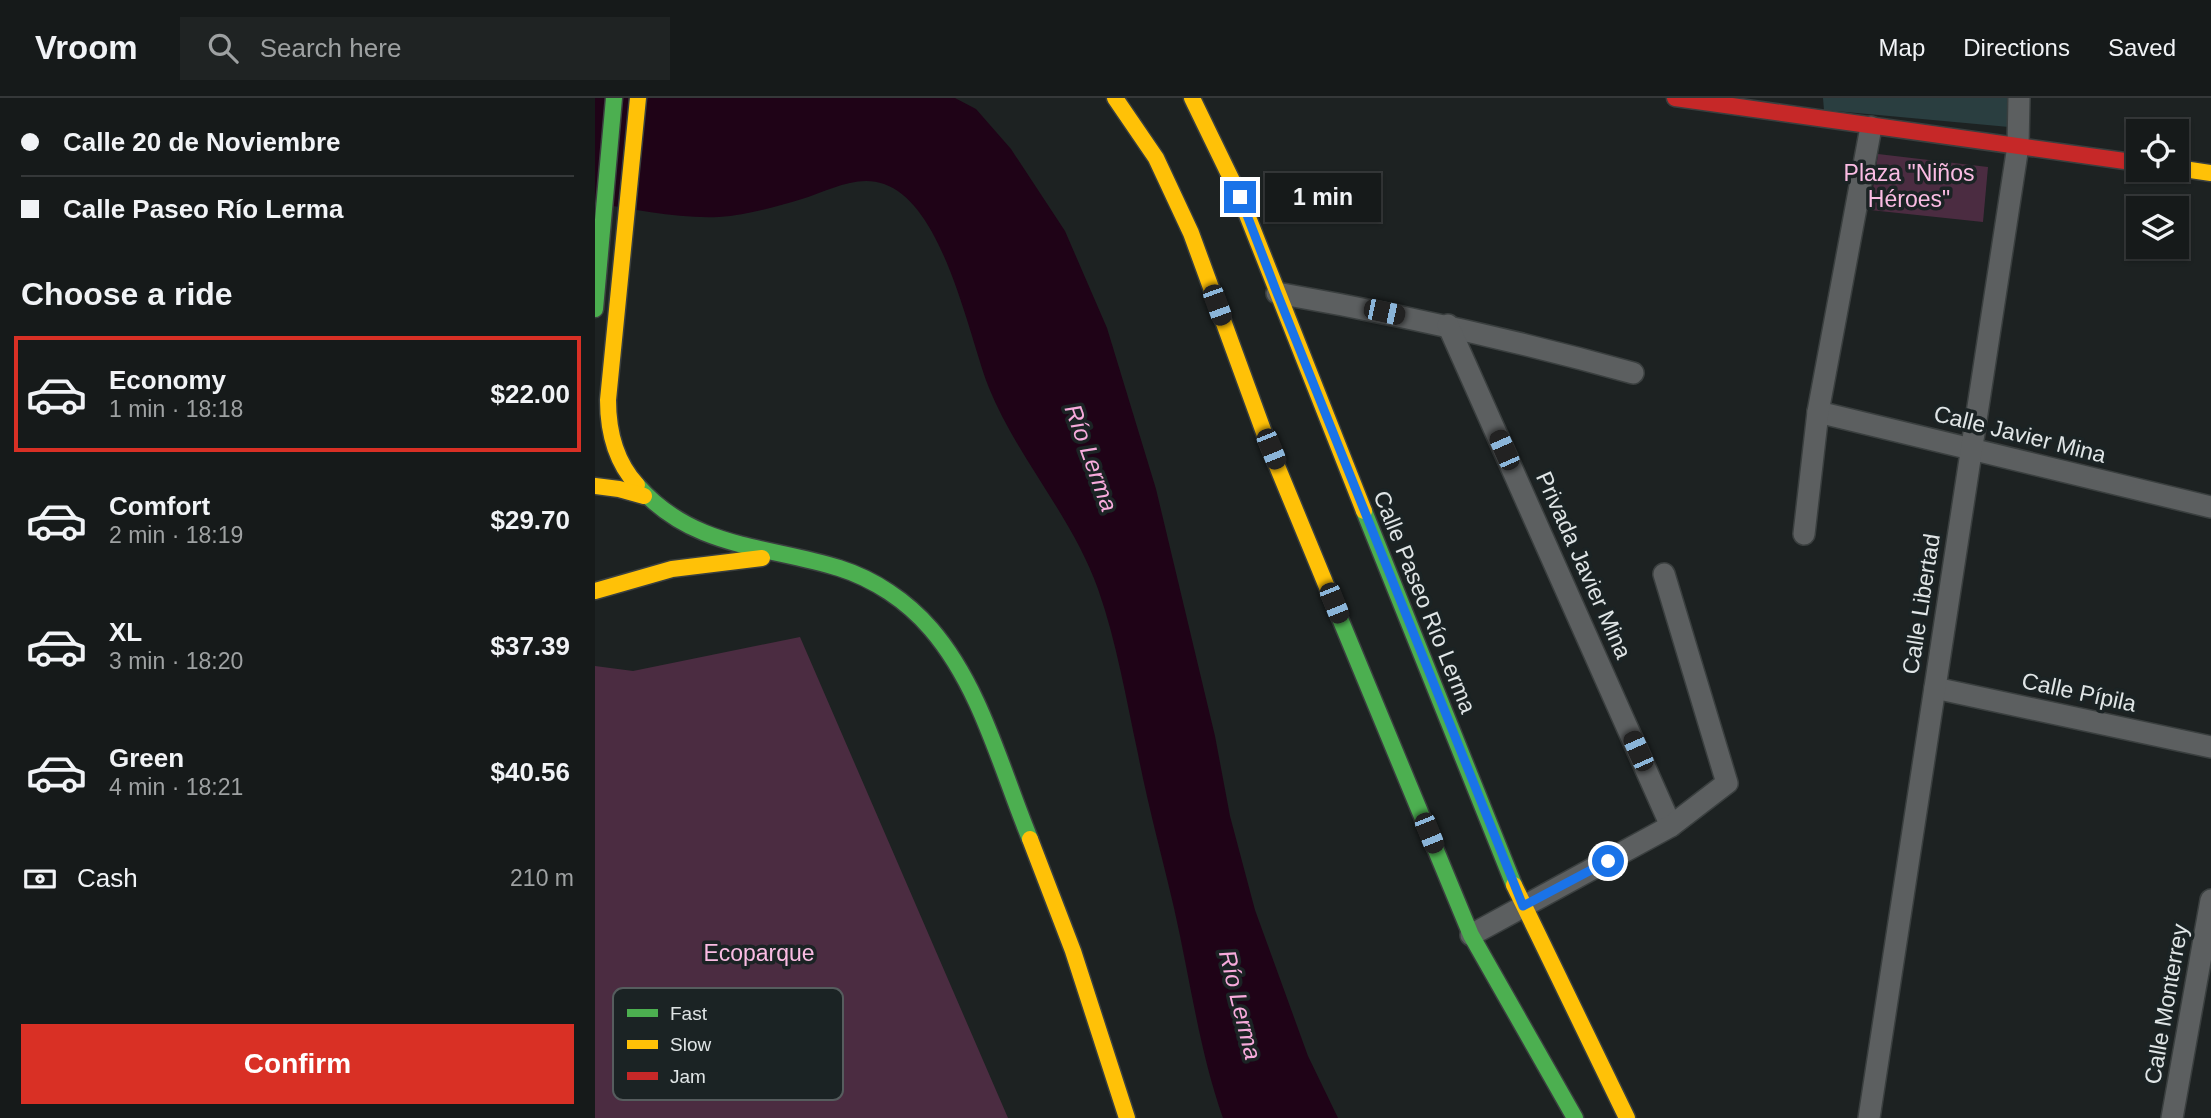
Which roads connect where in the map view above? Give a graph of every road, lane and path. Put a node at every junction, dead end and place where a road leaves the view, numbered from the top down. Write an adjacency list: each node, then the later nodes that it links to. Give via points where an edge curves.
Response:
1 (614, 98): 14 (street)
2 (638, 98): 20 (street, via 608,420 623,465)
3 (1115, 98): 33 (street, via 1156,159 1191,233 1271,449)
4 (1192, 98): 13 (street, Calle Paseo Río Lerma, via 1240,197)
5 (1675, 98): 7 (street)
6 (2019, 98): 9 (street, Calle Libertad)
7 (1818, 108): 8 (street)
8 (1871, 127): 9 (street); 17 (street)
9 (2018, 146): 10 (street); 18 (street, Calle Libertad)
10 (2126, 161)
11 (2189, 170): 12 (street)
12 (2211, 173)
13 (1277, 293): 15 (street); 32 (street, Calle Paseo Río Lerma)
14 (595, 309)
15 (1448, 325): 16 (street); 30 (street, Privada Javier Mina)
16 (1633, 373)
17 (1818, 412): 18 (street, Calle Javier Mina); 22 (street)
18 (1972, 450): 21 (street, Calle Javier Mina); 28 (street, Calle Libertad)
19 (595, 486): 20 (street)
20 (645, 496): 23 (street)
21 (2211, 507)
22 (1804, 534)
23 (681, 535): 24 (street, via 698,533); 25 (street)
24 (792, 557): 25 (street); 34 (street, via 849,571 894,595 932,629 958,668 1065,927)
25 (673, 569): 27 (street)
26 (1664, 574): 30 (street, via 1727,783)
27 (595, 591)
28 (1935, 688): 29 (street, Calle Pípila); 37 (street, Calle Libertad)
29 (2211, 747)
30 (1671, 826): 32 (street)
31 (2211, 900): 38 (street, Calle Monterrey)
32 (1523, 906): 33 (street); 36 (street, Calle Paseo Río Lerma)
33 (1471, 935): 35 (street)
34 (1127, 1118)
35 (1575, 1118)
36 (1627, 1118)
37 (1869, 1118)
38 (2172, 1118)

